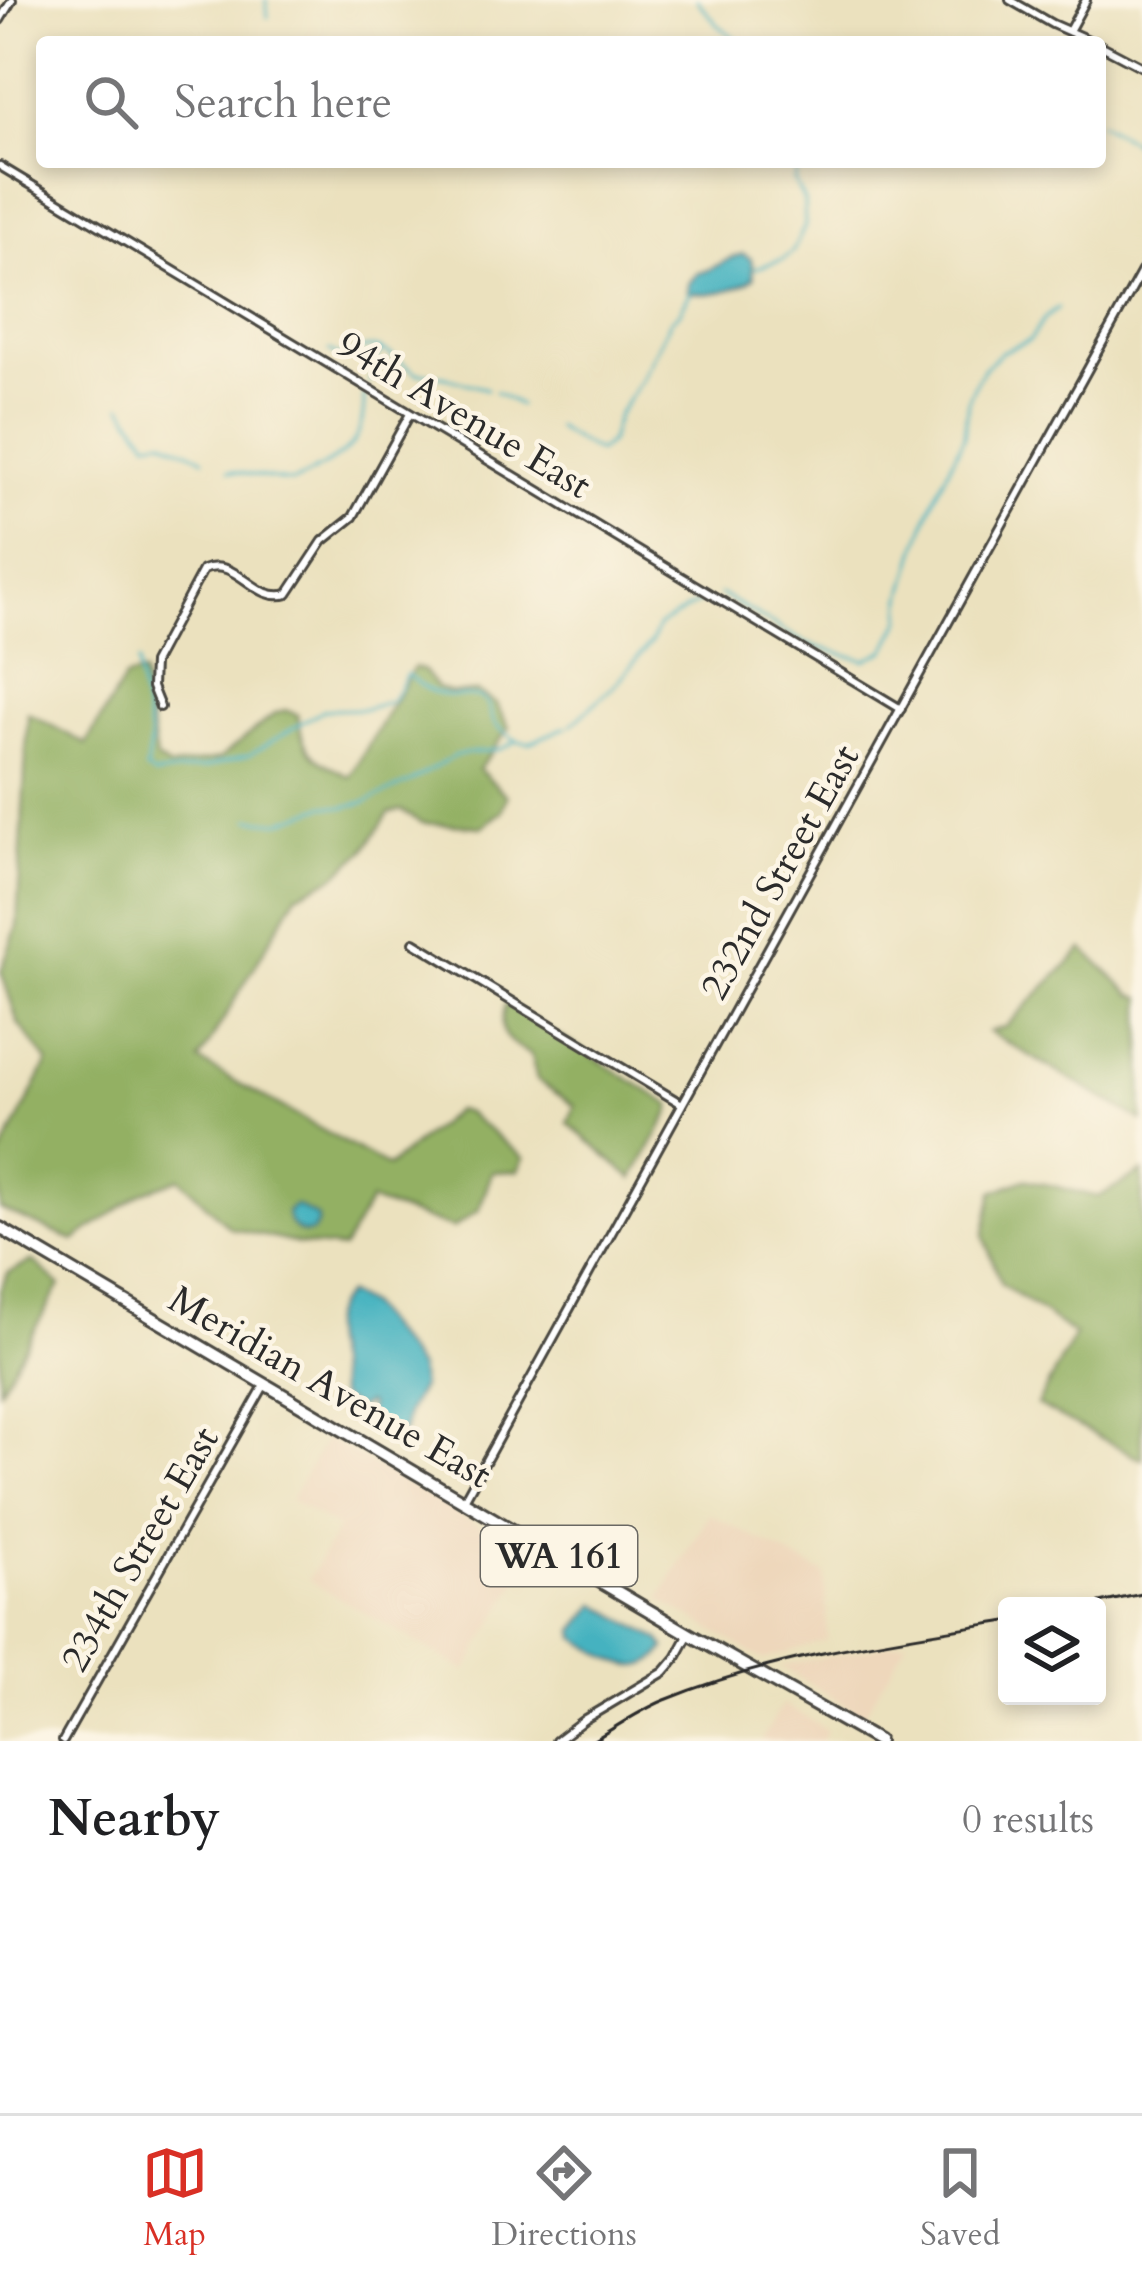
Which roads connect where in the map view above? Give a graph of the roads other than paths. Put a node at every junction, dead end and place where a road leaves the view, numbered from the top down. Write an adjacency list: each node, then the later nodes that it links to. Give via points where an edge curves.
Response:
1 (12, 0): 4 (street)
2 (1010, 0): 5 (street)
3 (1087, 0): 5 (street)
4 (0, 20)
5 (1069, 31): 6 (street)
6 (1080, 36)
7 (1106, 49): 8 (street)
8 (1142, 67)
9 (0, 166): 11 (street, 94th Avenue East)
10 (1142, 271): 13 (street, 232nd Street East)
11 (410, 414): 12 (street, via 353,517 323,541 285,596 271,596 226,568 209,567 195,581 153,663); 13 (street, 94th Avenue East)
12 (160, 707)
13 (901, 709): 15 (street, 232nd Street East)
14 (414, 942): 15 (street)
15 (682, 1104): 18 (street, 232nd Street East)
16 (0, 1228): 17 (main road, Meridian Avenue East / WA 161)
17 (265, 1384): 18 (main road, Meridian Avenue East / WA 161); 20 (street, 234th Street East)
18 (464, 1500): 19 (main road, Meridian Avenue East / WA 161)
19 (689, 1634): 21 (street, via 664,1672); 22 (main road, Meridian Avenue East / WA 161)
20 (62, 1741)
21 (556, 1741)
22 (878, 1741)

